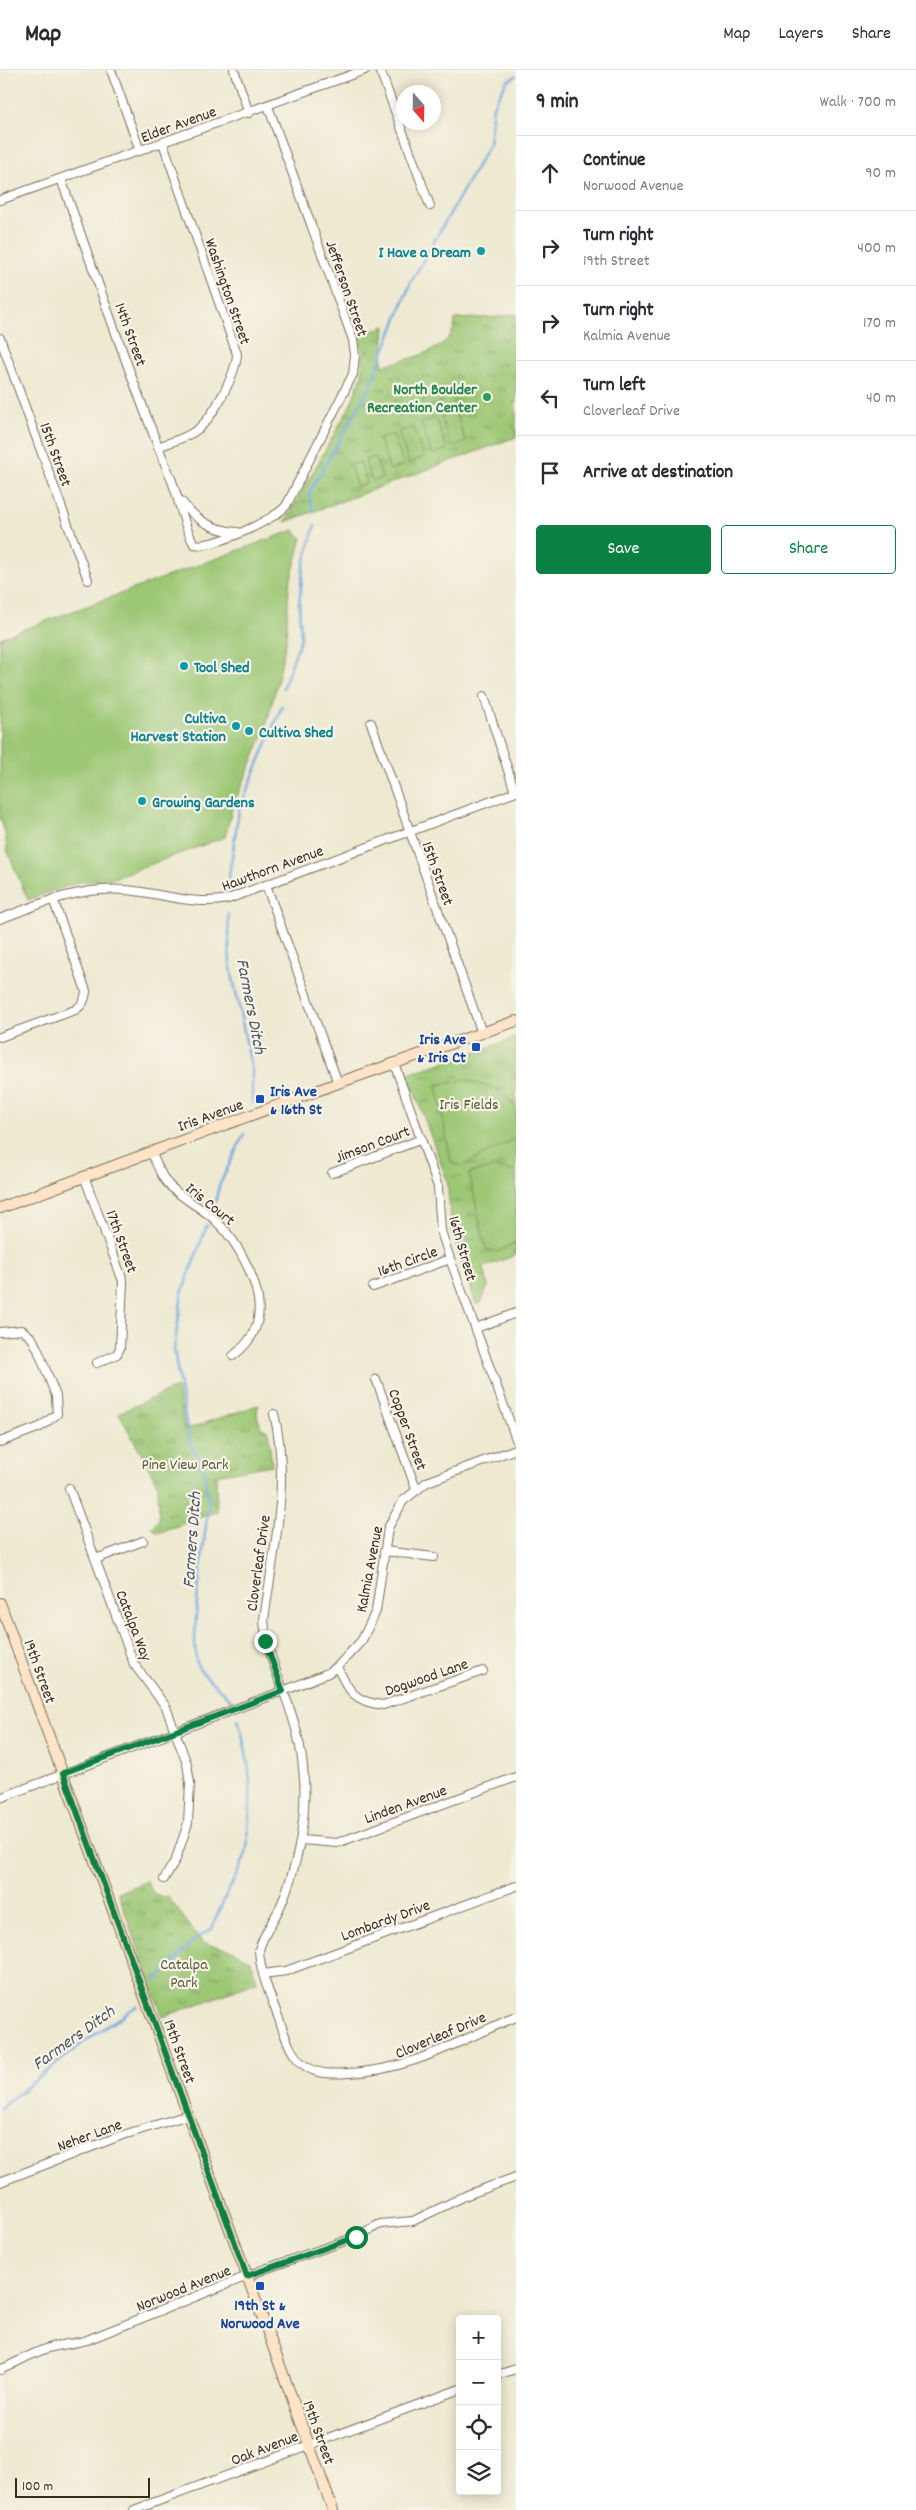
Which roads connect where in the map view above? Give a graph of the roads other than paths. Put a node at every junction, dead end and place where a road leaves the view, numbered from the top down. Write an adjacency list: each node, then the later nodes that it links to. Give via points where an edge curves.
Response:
1 (111, 70): 8 (street)
2 (234, 70): 6 (street)
3 (365, 70): 5 (street, Elder Avenue)
4 (380, 70): 11 (street)
5 (268, 106): 6 (street, Elder Avenue); 15 (street, Jefferson Street, via 353,340 355,355 352,379 290,501 271,519)
6 (249, 112): 7 (street, Elder Avenue)
7 (163, 143): 8 (street, Elder Avenue); 13 (street, Washington Street, via 237,354 232,376 204,423 196,431)
8 (140, 151): 9 (street, Elder Avenue)
9 (61, 179): 10 (street, Elder Avenue); 13 (street, 14th Street)
10 (0, 200)
11 (430, 206)
12 (0, 338): 16 (street, 15th Street)
13 (158, 447): 14 (street, 14th Street)
14 (180, 499): 15 (street, 14th Street, via 200,521 218,529); 15 (street, 14th Street, via 194,544 209,545)
15 (238, 532)
16 (88, 580)
17 (484, 696): 19 (street)
18 (370, 723): 20 (street, 15th Street)
19 (516, 792): 20 (street, Hawthorn Avenue)
20 (409, 832): 21 (street, Hawthorn Avenue); 25 (street, 15th Street)
21 (266, 885): 22 (street, Hawthorn Avenue, via 212,902 127,890 95,890); 28 (street)
22 (53, 899): 23 (street, Hawthorn Avenue); 26 (street, via 86,991 85,998 75,1010)
23 (0, 918)
24 (516, 1021): 25 (street, Iris Avenue)
25 (482, 1033): 27 (street, Iris Avenue)
26 (0, 1037)
27 (394, 1063): 28 (street, Iris Avenue); 29 (street, 16th Street)
28 (338, 1083): 30 (street, Iris Avenue)
29 (422, 1139): 31 (street, Jimson Court); 34 (street, 16th Street, via 438,1187 442,1231)
30 (151, 1152): 32 (street, Iris Avenue); 39 (street, Iris Court, via 175,1192 216,1220 247,1264 259,1314 249,1341)
31 (332, 1173)
32 (84, 1176): 33 (street, Iris Avenue); 40 (street, 17th Street, via 124,1289 120,1348 117,1354)
33 (0, 1208)
34 (450, 1259): 35 (street, 16th Circle); 37 (street, 16th Street)
35 (373, 1288)
36 (516, 1313): 37 (street)
37 (476, 1328): 43 (street, 16th Street)
38 (0, 1332): 44 (street, via 22,1330 32,1338 56,1396 57,1406 57,1414 40,1427)
39 (233, 1356)
40 (97, 1363)
41 (376, 1380): 47 (street, Copper Street)
42 (274, 1414): 55 (street, Cloverleaf Drive, via 282,1455 282,1484 264,1620 265,1641)
43 (516, 1439)
44 (0, 1442)
45 (516, 1448): 47 (street, Kalmia Avenue)
46 (69, 1488): 51 (street, Catalpa Way)
47 (416, 1489): 49 (street, Kalmia Avenue, via 394,1514)
48 (143, 1541): 51 (street)
49 (384, 1551): 50 (street); 53 (street, Kalmia Avenue, via 376,1611 370,1626 362,1640)
50 (434, 1557)
51 (96, 1559): 56 (street, Catalpa Way, via 134,1664 159,1695)
52 (0, 1604): 57 (street, 19th Street)
53 (337, 1667): 54 (street, Dogwood Lane, via 348,1689 359,1699 368,1704 383,1705); 55 (street, Kalmia Avenue)
54 (483, 1671)
55 (283, 1691): 56 (street, Kalmia Avenue); 60 (street, Cloverleaf Drive, via 302,1758 305,1785)
56 (175, 1731): 57 (street, Kalmia Avenue); 61 (street, Catalpa Way, via 187,1764 191,1804 183,1843)
57 (63, 1773): 59 (street, Kalmia Avenue); 65 (street, 19th Street)
58 (516, 1777): 60 (street, Linden Avenue, via 337,1843)
59 (0, 1798)
60 (302, 1840): 63 (street, Cloverleaf Drive, via 293,1876 262,1940 259,1960)
61 (164, 1878)
62 (516, 1886): 63 (street, Lombardy Drive, via 286,1971)
63 (263, 1974): 64 (street, Cloverleaf Drive, via 295,2057 313,2071 327,2074 372,2072 420,2060)
64 (516, 2017)
65 (188, 2115): 67 (street, Neher Lane, via 120,2136); 68 (street, 19th Street)
66 (516, 2177): 68 (street, Norwood Avenue, via 467,2195 413,2221 380,2224 356,2237)
67 (0, 2182)
68 (247, 2276): 70 (street, Norwood Avenue, via 87,2340 46,2348); 73 (street, 19th Street)
69 (516, 2369): 71 (street)
70 (0, 2370)
71 (501, 2375)
72 (456, 2390): 73 (street, Oak Avenue)
73 (309, 2444): 74 (street, Oak Avenue); 75 (street, 19th Street)
74 (134, 2510)
75 (333, 2510)

